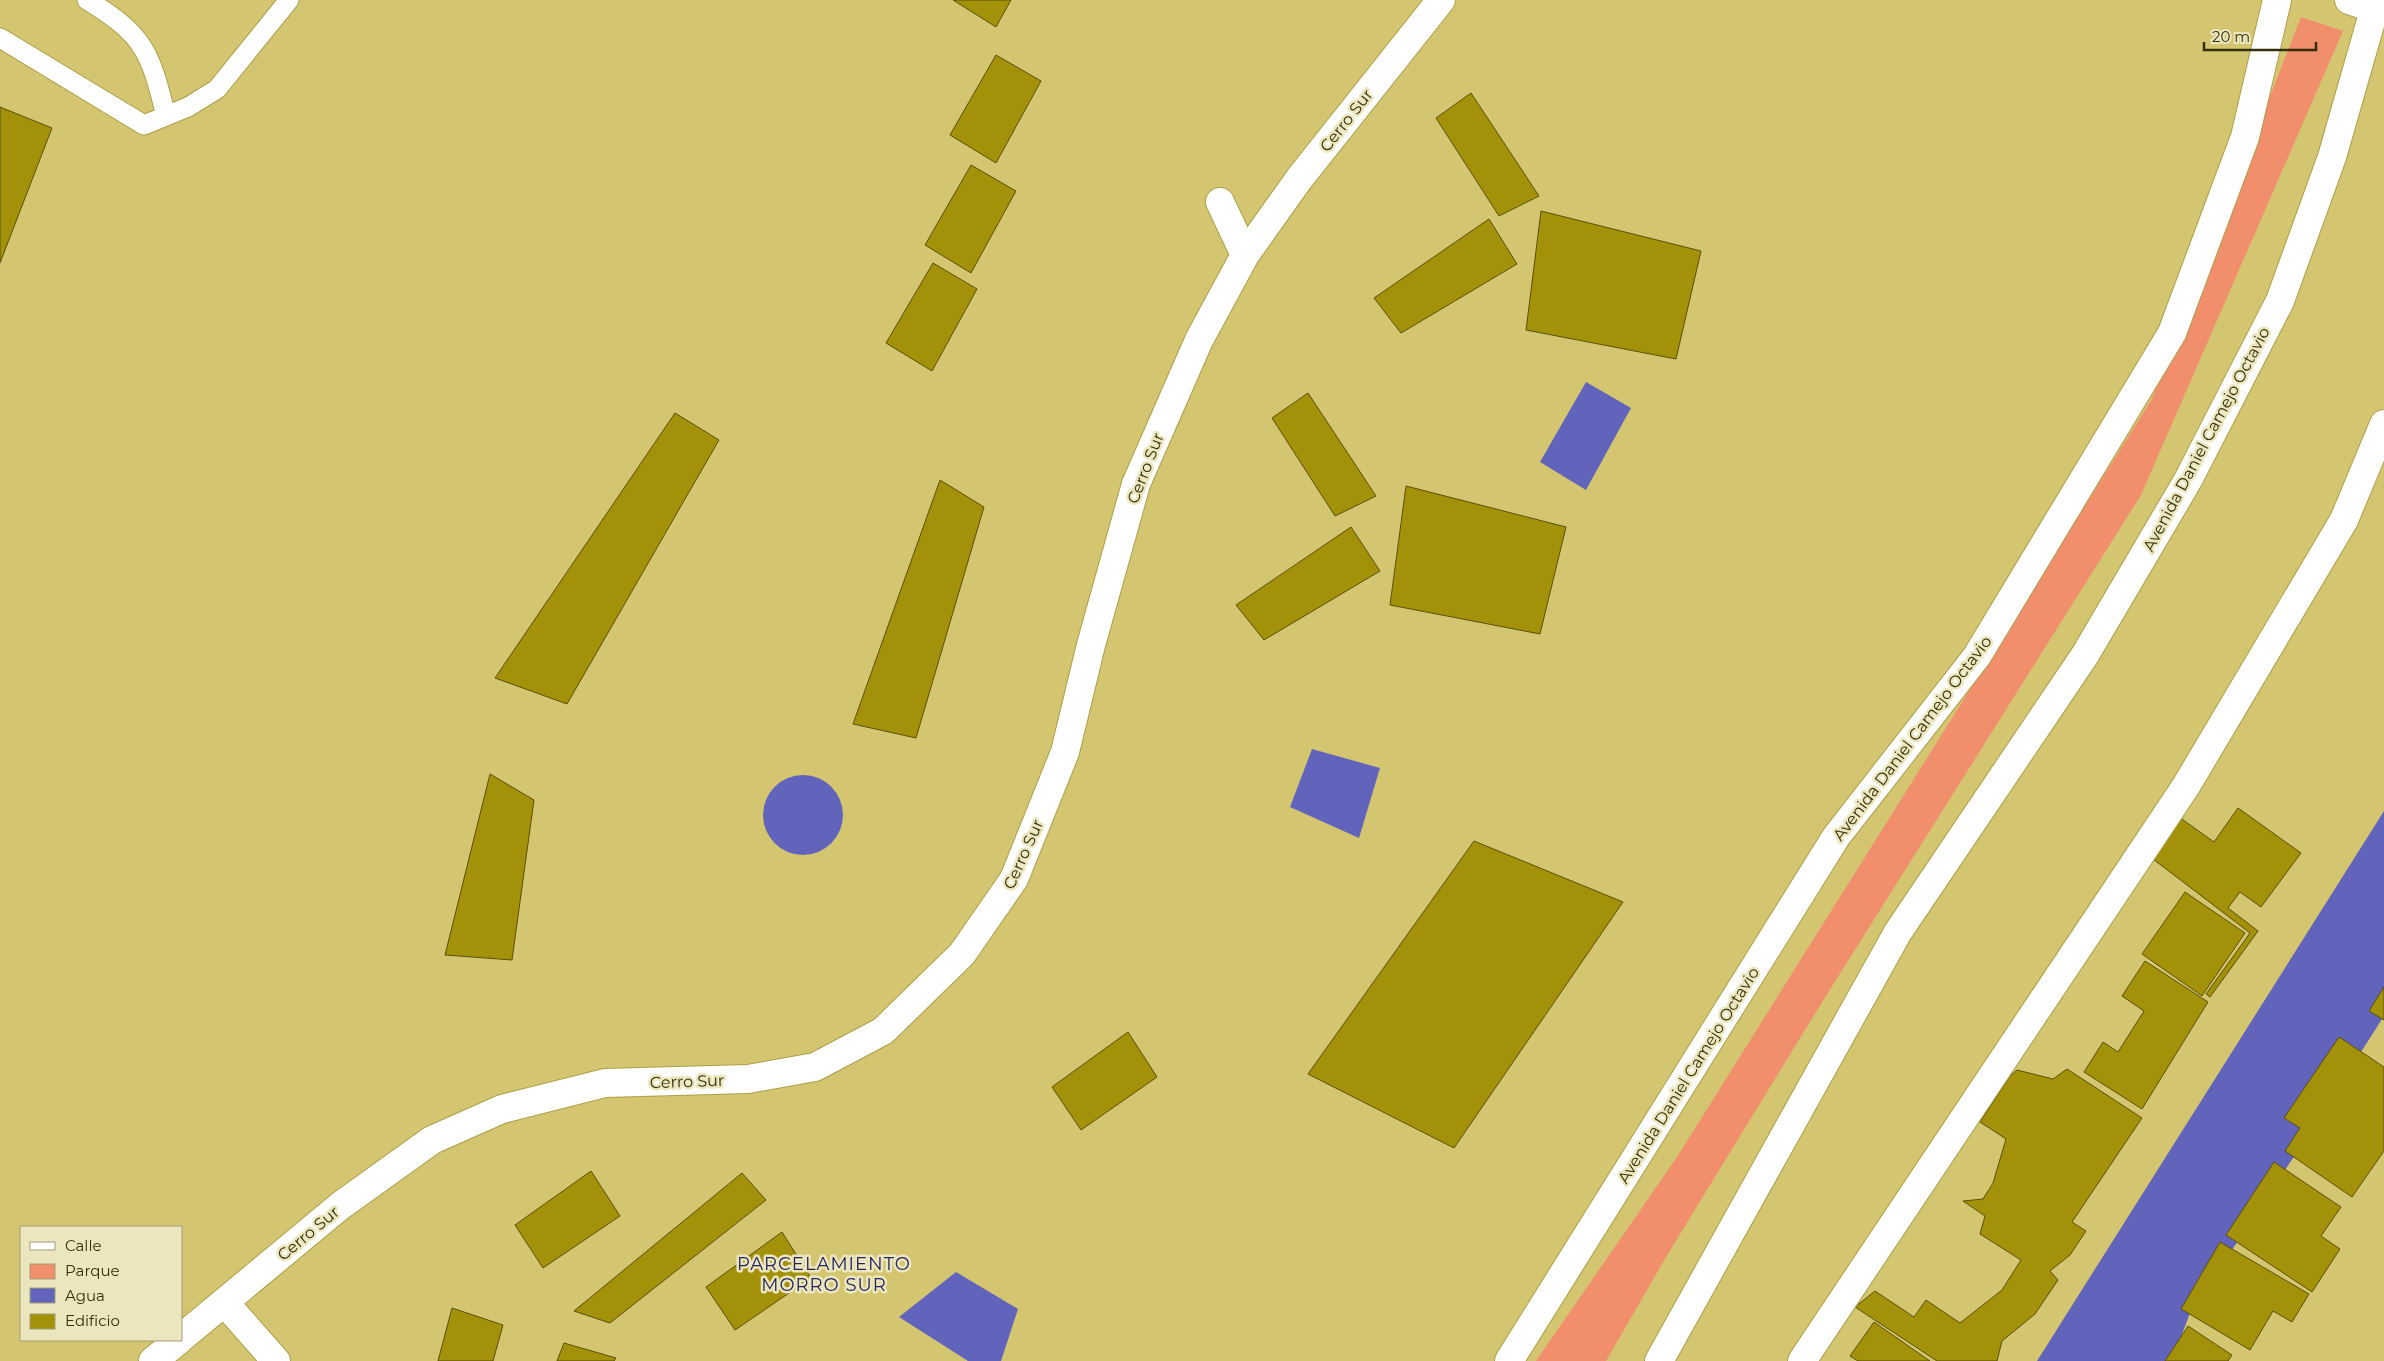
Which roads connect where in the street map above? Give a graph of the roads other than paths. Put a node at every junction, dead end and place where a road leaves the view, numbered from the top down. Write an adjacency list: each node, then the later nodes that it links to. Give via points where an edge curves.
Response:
1 (87, 0): 7 (lane, via 114,16 139,40 154,66)
2 (289, 0): 7 (lane, via 217,89)
3 (1441, 0): 9 (street, Cerro Sur, via 1299,179)
4 (2276, 0): 16 (street, Avenida Daniel Camejo Octavio, via 2245,137 2172,333 1977,656 1836,837)
5 (2371, 5): 17 (street, Avenida Daniel Camejo Octavio, via 2332,157 2280,301 2188,480 2085,655 1898,932)
6 (0, 38): 7 (lane, via 144,125)
7 (166, 116)
8 (1220, 202): 9 (street)
9 (1245, 255): 11 (street, Cerro Sur, via 1199,340 1136,484 1065,752 1014,879 962,954 884,1031 815,1067 748,1079 605,1083 502,1108 432,1140 340,1206)
10 (2384, 424): 18 (street, via 2344,520 2186,786)
11 (225, 1303): 12 (street, Cerro Sur); 15 (street)
12 (182, 1337)
13 (178, 1341): 14 (street, Cerro Sur)
14 (153, 1361)
15 (276, 1361)
16 (1509, 1361)
17 (1659, 1361)
18 (1802, 1361)

